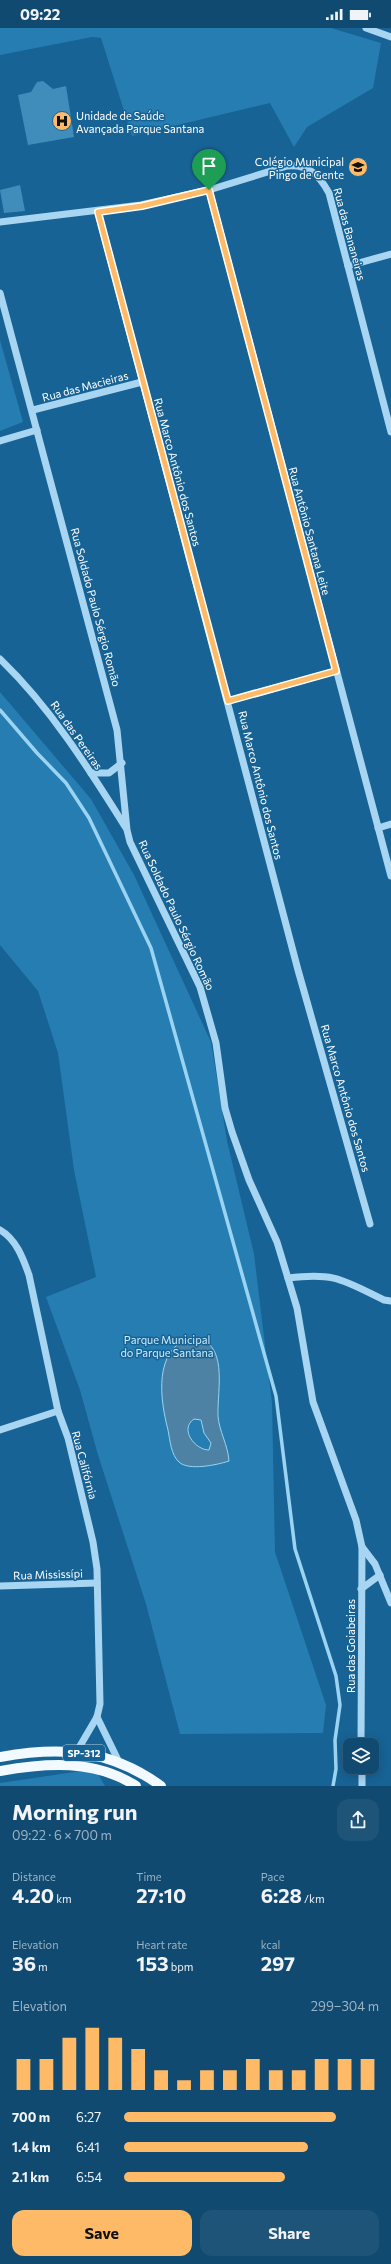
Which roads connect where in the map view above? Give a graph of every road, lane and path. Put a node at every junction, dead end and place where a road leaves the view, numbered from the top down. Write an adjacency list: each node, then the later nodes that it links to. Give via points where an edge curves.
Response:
1 (366, 28): 2 (street)
2 (391, 37)
3 (209, 190): 4 (street, Rua das Bananeiras, via 142,206); 7 (street, Rua das Bananeiras, via 287,166 298,165 307,168 323,181 329,193); 15 (street, Rua Antônio Santana Leite)
4 (98, 212): 5 (street, Rua das Bananeiras); 9 (street, Rua Marco Antônio dos Santos)
5 (0, 222)
6 (391, 254): 7 (street)
7 (348, 266): 12 (street, Rua das Bananeiras)
8 (0, 293): 10 (street, Rua Soldado Paulo Sérgio Romão)
9 (142, 382): 10 (street, Rua das Macieiras); 16 (street, Rua Marco Antônio dos Santos)
10 (33, 410): 11 (street, Rua Soldado Paulo Sérgio Romão)
11 (37, 430): 13 (street); 17 (street, Rua Soldado Paulo Sérgio Romão, via 117,730)
12 (391, 432)
13 (0, 441)
14 (0, 659): 18 (street, Rua das Pereiras, via 32,691)
15 (336, 671): 16 (street); 20 (street, Rua Antônio Santana Leite)
16 (228, 701): 23 (street, Rua Marco Antônio dos Santos, via 296,962)
17 (122, 764): 18 (street, via 109,773); 21 (street, Rua Soldado Paulo Sérgio Romão)
18 (91, 774): 21 (street, Rua das Pereiras)
19 (391, 824): 20 (street)
20 (378, 828): 22 (street, Rua Antônio Santana Leite)
21 (127, 830): 25 (street, Rua Soldado Paulo Sérgio Romão, via 130,842 200,987 216,1043 225,1108 232,1132 249,1180 277,1242)
22 (391, 876)
23 (370, 1224)
24 (0, 1230): 27 (street, Rua Califórnia, via 6,1234 21,1255 29,1275)
25 (288, 1278): 26 (street, via 337,1277); 29 (street, Rua Soldado Paulo Sérgio Romão, via 297,1308 313,1402 356,1520)
26 (391, 1301)
27 (58, 1411): 28 (street); 31 (street, Rua Califórnia, via 68,1438 93,1542)
28 (0, 1430)
29 (362, 1547): 30 (street, Rua Soldado Paulo Sérgio Romão); 33 (street, Rua das Goiabeiras)
30 (380, 1575): 33 (street); 34 (street, Rua Soldado Paulo Sérgio Romão)
31 (97, 1583): 32 (street, Rua Mississípi); 35 (street, Rua Califórnia, via 100,1704)
32 (0, 1586)
33 (361, 1588): 36 (street, Rua das Goiabeiras)
34 (391, 1603)
35 (97, 1717): 37 (street, Rua Califórnia); 39 (street)
36 (361, 1738)
37 (77, 1751): 38 (main road, SP-312, via 55,1750); 39 (main road, SP-312)
38 (0, 1757)
39 (119, 1762): 43 (main road, SP-312, via 139,1771)
40 (0, 1771): 42 (main road, SP-312, via 55,1764 75,1765 114,1775)
41 (362, 1774): 44 (street)
42 (136, 1786)
43 (161, 1786)
44 (362, 1786)

